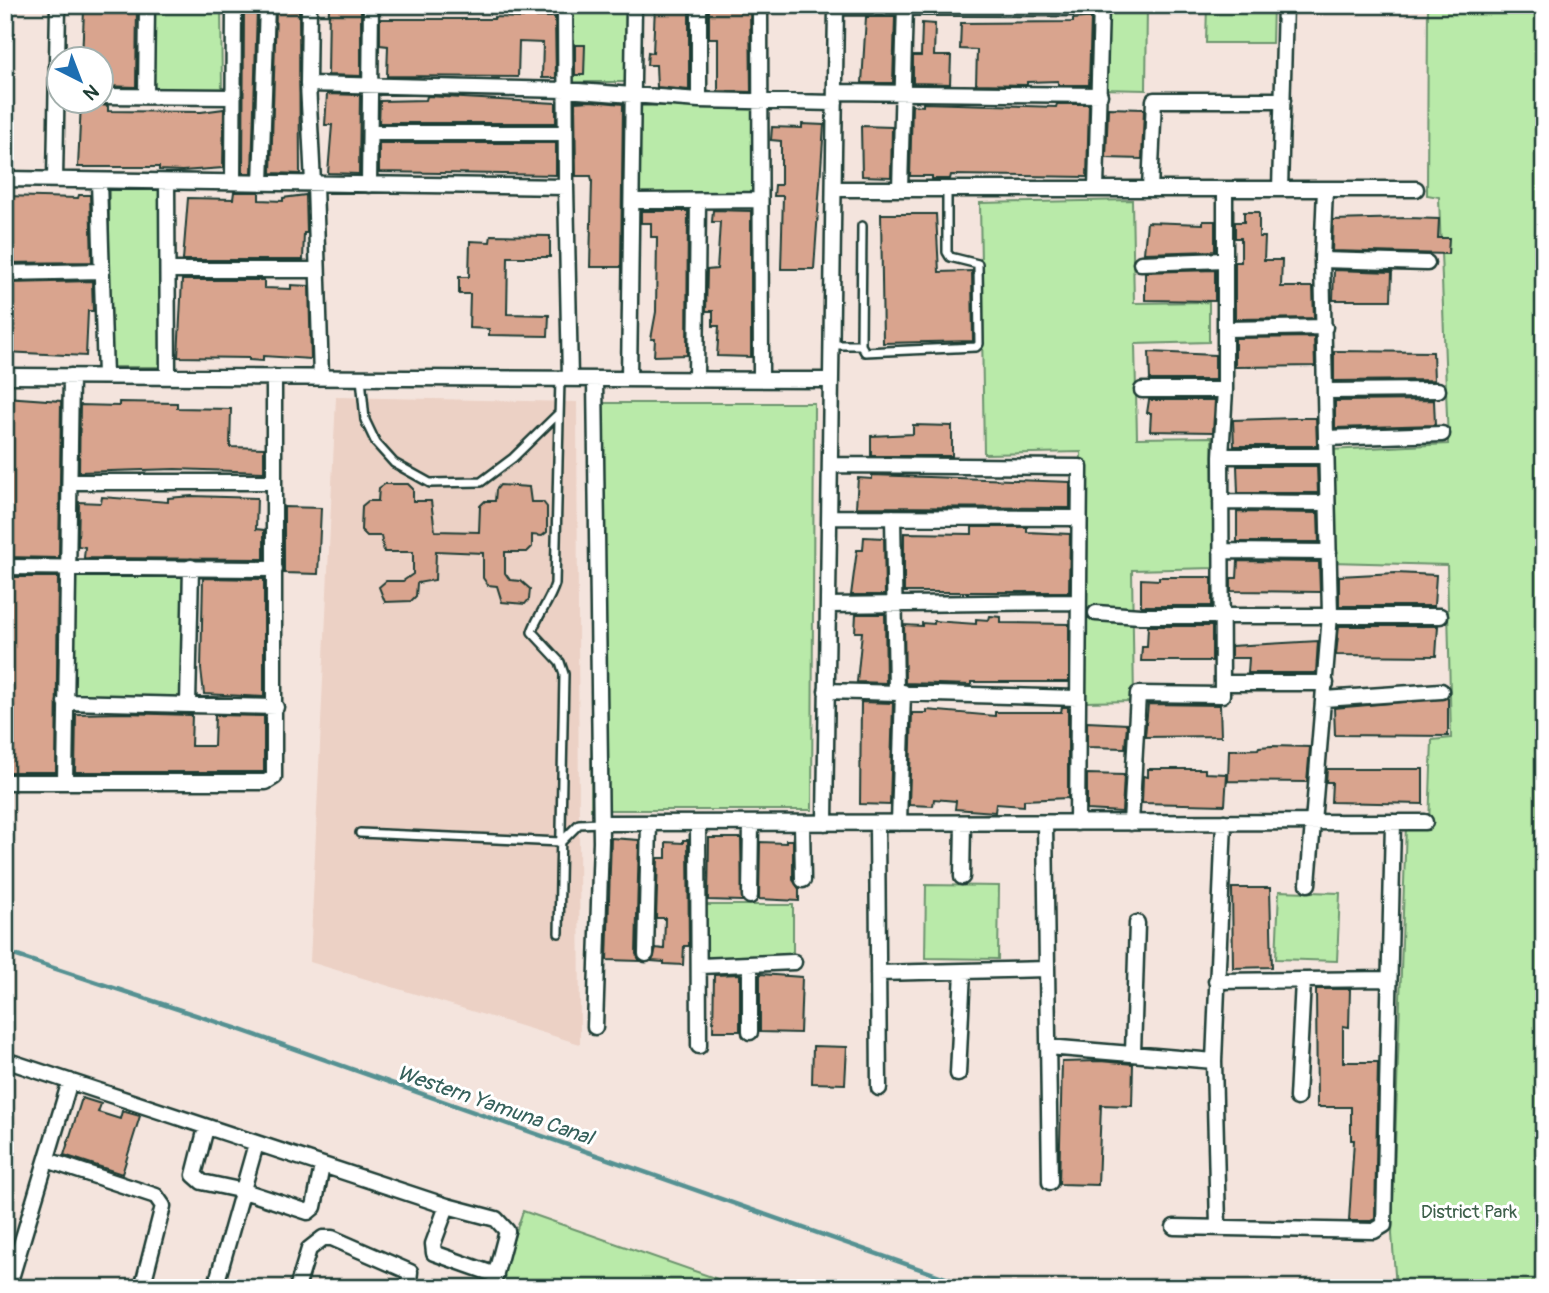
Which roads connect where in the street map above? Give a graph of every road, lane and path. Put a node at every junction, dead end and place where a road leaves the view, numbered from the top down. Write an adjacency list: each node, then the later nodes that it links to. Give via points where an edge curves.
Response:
1 (58, 5): 15 (street)
2 (147, 5): 23 (street)
3 (234, 5): 24 (street)
4 (267, 5): 37 (street)
5 (309, 5): 16 (street)
6 (371, 5): 17 (street)
7 (565, 5): 18 (street)
8 (634, 5): 20 (street)
9 (699, 5): 26 (street)
10 (760, 5): 28 (street)
11 (1285, 5): 27 (street)
12 (836, 6): 13 (street); 25 (street)
13 (905, 6): 14 (street); 19 (street)
14 (1101, 7): 21 (street)
15 (58, 46)
16 (308, 84): 17 (street); 38 (street)
17 (370, 85): 18 (street); 30 (street)
18 (565, 90): 20 (street); 31 (street)
19 (903, 93): 21 (street); 25 (street); 43 (street)
20 (632, 94): 26 (street); 51 (street)
21 (1100, 95): 45 (street)
22 (116, 96): 23 (street)
23 (146, 96): 24 (street)
24 (233, 97): 36 (street)
25 (835, 97): 28 (street); 42 (street)
26 (699, 100): 28 (street)
27 (1283, 100): 46 (street, via 1153,100); 48 (street)
28 (759, 102): 50 (street)
29 (57, 116): 33 (street)
30 (370, 133): 31 (street); 39 (street)
31 (564, 133): 40 (street)
32 (5, 179): 33 (street)
33 (55, 180): 34 (street)
34 (99, 181): 35 (street); 60 (street)
35 (167, 182): 36 (street); 58 (street)
36 (233, 182): 37 (street)
37 (261, 183): 38 (street)
38 (314, 183): 39 (street); 59 (street)
39 (369, 185): 40 (street)
40 (566, 187): 73 (street)
41 (1416, 188): 49 (street)
42 (834, 189): 43 (street); 64 (street)
43 (900, 189): 44 (street)
44 (947, 189): 45 (street); 65 (lane, via 947,252 950,257 978,264 979,344 865,352)
45 (1096, 189): 46 (street)
46 (1150, 189): 47 (street)
47 (1225, 189): 48 (street); 54 (street)
48 (1280, 189): 49 (street)
49 (1325, 189): 55 (street)
50 (760, 200): 52 (street); 77 (street)
51 (632, 201): 52 (street); 76 (street)
52 (698, 201): 74 (street)
53 (862, 226): 65 (lane)
54 (1224, 260): 56 (street); 63 (street)
55 (1322, 260): 57 (street); 62 (street)
56 (1141, 263)
57 (1427, 263)
58 (167, 270): 59 (street); 69 (street)
59 (316, 270): 71 (street)
60 (102, 271): 61 (street); 68 (street)
61 (5, 273)
62 (1325, 327): 63 (street); 82 (street)
63 (1226, 329): 80 (street)
64 (832, 345): 65 (lane); 78 (street)
65 (861, 345)
66 (5, 376): 67 (street)
67 (71, 376): 68 (street); 89 (street)
68 (105, 376): 69 (street)
69 (168, 376): 70 (street)
70 (274, 377): 71 (street); 90 (street)
71 (321, 378): 72 (street)
72 (361, 378): 73 (street); 83 (lane, via 365,420 376,443 394,463 430,483 481,482)
73 (565, 378): 75 (street); 83 (lane)
74 (696, 378): 76 (street); 77 (street)
75 (595, 379): 76 (street); 131 (street)
76 (629, 379)
77 (761, 379): 78 (street)
78 (831, 380): 88 (street)
79 (1142, 390): 80 (street)
80 (1225, 390): 86 (street)
81 (1438, 390): 82 (street)
82 (1325, 391): 85 (street)
83 (559, 414): 138 (lane, via 555,584 533,632 560,662 564,674)
84 (1442, 434): 85 (street)
85 (1326, 438): 87 (street)
86 (1221, 456): 87 (street); 91 (street)
87 (1326, 456): 92 (street)
88 (830, 465): 93 (street); 95 (street, via 1080,467)
89 (71, 482): 90 (street); 99 (street)
90 (274, 482): 101 (street)
91 (1221, 502): 92 (street); 96 (street)
92 (1327, 503): 97 (street)
93 (829, 517): 94 (street); 104 (street)
94 (893, 517): 95 (street); 103 (street)
95 (1079, 518): 102 (street)
96 (1221, 551): 97 (street); 107 (street)
97 (1329, 552): 106 (street)
98 (5, 567): 99 (street)
99 (66, 567): 100 (street); 116 (street)
100 (191, 567): 101 (street); 117 (street)
101 (275, 569): 118 (street)
102 (1077, 602): 103 (street); 114 (street)
103 (895, 604): 104 (street); 112 (street)
104 (828, 605): 111 (street)
105 (1096, 613): 107 (street)
106 (1330, 615): 107 (street); 108 (street); 110 (street)
107 (1222, 616): 109 (street)
108 (1440, 616)
109 (1222, 683): 110 (street); 127 (street, via 1222,695 1138,694)
110 (1326, 683): 115 (street)
111 (827, 691): 112 (street); 135 (street)
112 (899, 691): 114 (street); 123 (street)
113 (1441, 691): 115 (street)
114 (1077, 698): 126 (street)
115 (1324, 699): 121 (street)
116 (65, 702): 117 (street); 119 (street)
117 (188, 704): 118 (street)
118 (276, 707): 119 (street, via 275,775 271,780)
119 (65, 781): 120 (street)
120 (5, 782)
121 (1314, 821): 128 (street); 129 (street); 141 (street)
122 (802, 822): 134 (street); 135 (street); 140 (street)
123 (899, 822): 124 (street); 136 (street)
124 (962, 822): 125 (street); 139 (street)
125 (1045, 822): 126 (street); 149 (street)
126 (1077, 822): 127 (street)
127 (1131, 822): 128 (street)
128 (1224, 822): 153 (street)
129 (1393, 822): 130 (street); 152 (street)
130 (1425, 822)
131 (600, 823): 132 (street); 138 (lane, via 579,824); 155 (street)
132 (649, 823): 133 (street); 145 (street)
133 (698, 823): 134 (street); 148 (street)
134 (751, 823): 142 (street)
135 (825, 823): 136 (street)
136 (877, 823): 151 (street)
137 (360, 833): 138 (lane)
138 (561, 842): 144 (lane)
139 (962, 877)
140 (803, 880)
141 (1308, 884)
142 (750, 896)
143 (1138, 923): 159 (street)
144 (559, 933)
145 (646, 954)
146 (794, 962): 147 (street)
147 (750, 964): 148 (street); 156 (street)
148 (700, 966): 157 (street)
149 (1047, 969): 150 (street); 158 (street)
150 (963, 971): 151 (street); 162 (street)
151 (878, 974): 164 (street)
152 (1389, 979): 154 (street); 174 (street, via 1384,1225 1374,1231)
153 (1216, 981): 154 (street); 161 (street)
154 (1303, 981): 165 (street)
155 (595, 1027)
156 (750, 1032)
157 (699, 1046)
158 (1048, 1047): 159 (street); 170 (street)
159 (1133, 1053): 161 (street)
160 (5, 1060): 163 (street)
161 (1214, 1061): 174 (street)
162 (958, 1074)
163 (70, 1081): 166 (street); 168 (street)
164 (879, 1088)
165 (1297, 1098)
166 (206, 1128): 167 (street); 171 (street, via 194,1175 202,1182)
167 (256, 1144): 169 (street); 171 (street)
168 (47, 1160): 176 (street); 177 (street, via 161,1200)
169 (322, 1166): 171 (street, via 314,1207 308,1212); 172 (street)
170 (1050, 1182)
171 (244, 1191): 178 (street)
172 (447, 1206): 175 (street, via 434,1253); 175 (street, via 503,1224 507,1231)
173 (1174, 1227): 174 (street)
174 (1218, 1227)
175 (494, 1281)
176 (11, 1287)
177 (142, 1288)
178 (215, 1288)
179 (297, 1288): 180 (street, via 309,1249 323,1238 332,1238 410,1272)
180 (408, 1288)

